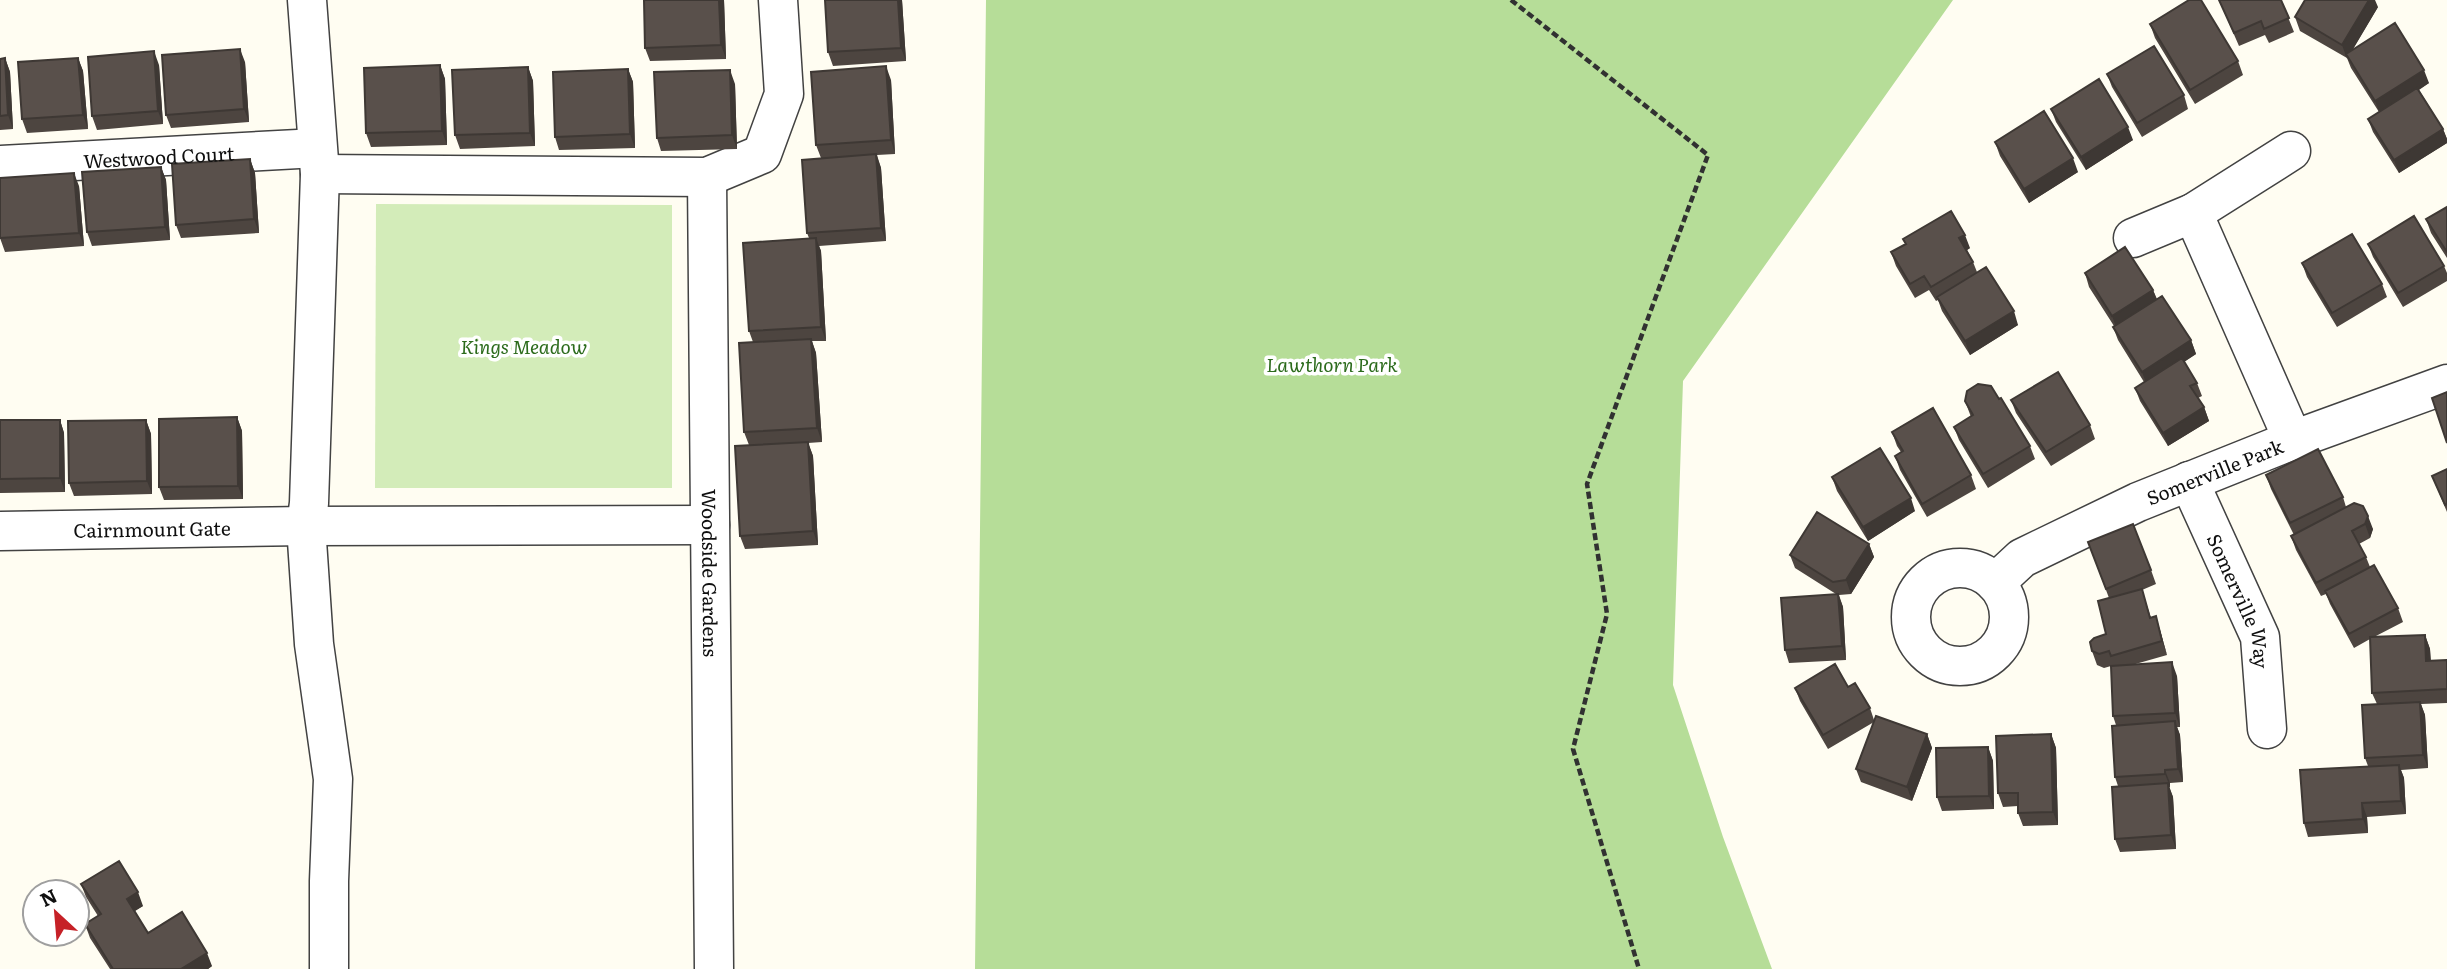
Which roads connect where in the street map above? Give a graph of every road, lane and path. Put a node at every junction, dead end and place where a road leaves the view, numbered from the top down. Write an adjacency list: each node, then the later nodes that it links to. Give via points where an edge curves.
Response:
1 (307, 0): 5 (street)
2 (778, 0): 7 (street, via 784,94 762,154)
3 (1511, 0): 20 (path, via 1708,155 1587,484 1607,614 1573,749)
4 (2291, 151): 8 (street)
5 (318, 161): 6 (street, Westwood Court); 7 (street); 13 (street)
6 (0, 165)
7 (707, 177): 14 (street, Woodside Gardens)
8 (2193, 214): 9 (street); 11 (street)
9 (2133, 238)
10 (2447, 384): 11 (street, Somerville Park)
11 (2293, 440): 12 (street, Somerville Park)
12 (2189, 481): 16 (street, Somerville Park, via 2022,558); 17 (street, Somerville Way, via 2260,637)
13 (306, 526): 14 (street, Cairnmount Gate); 15 (street, Cairnmount Gate); 18 (street, via 314,644 333,779)
14 (710, 526): 19 (street, Woodside Gardens)
15 (0, 531)
16 (1995, 583)
17 (2267, 729)
18 (329, 969)
19 (714, 969)
20 (1639, 969)

